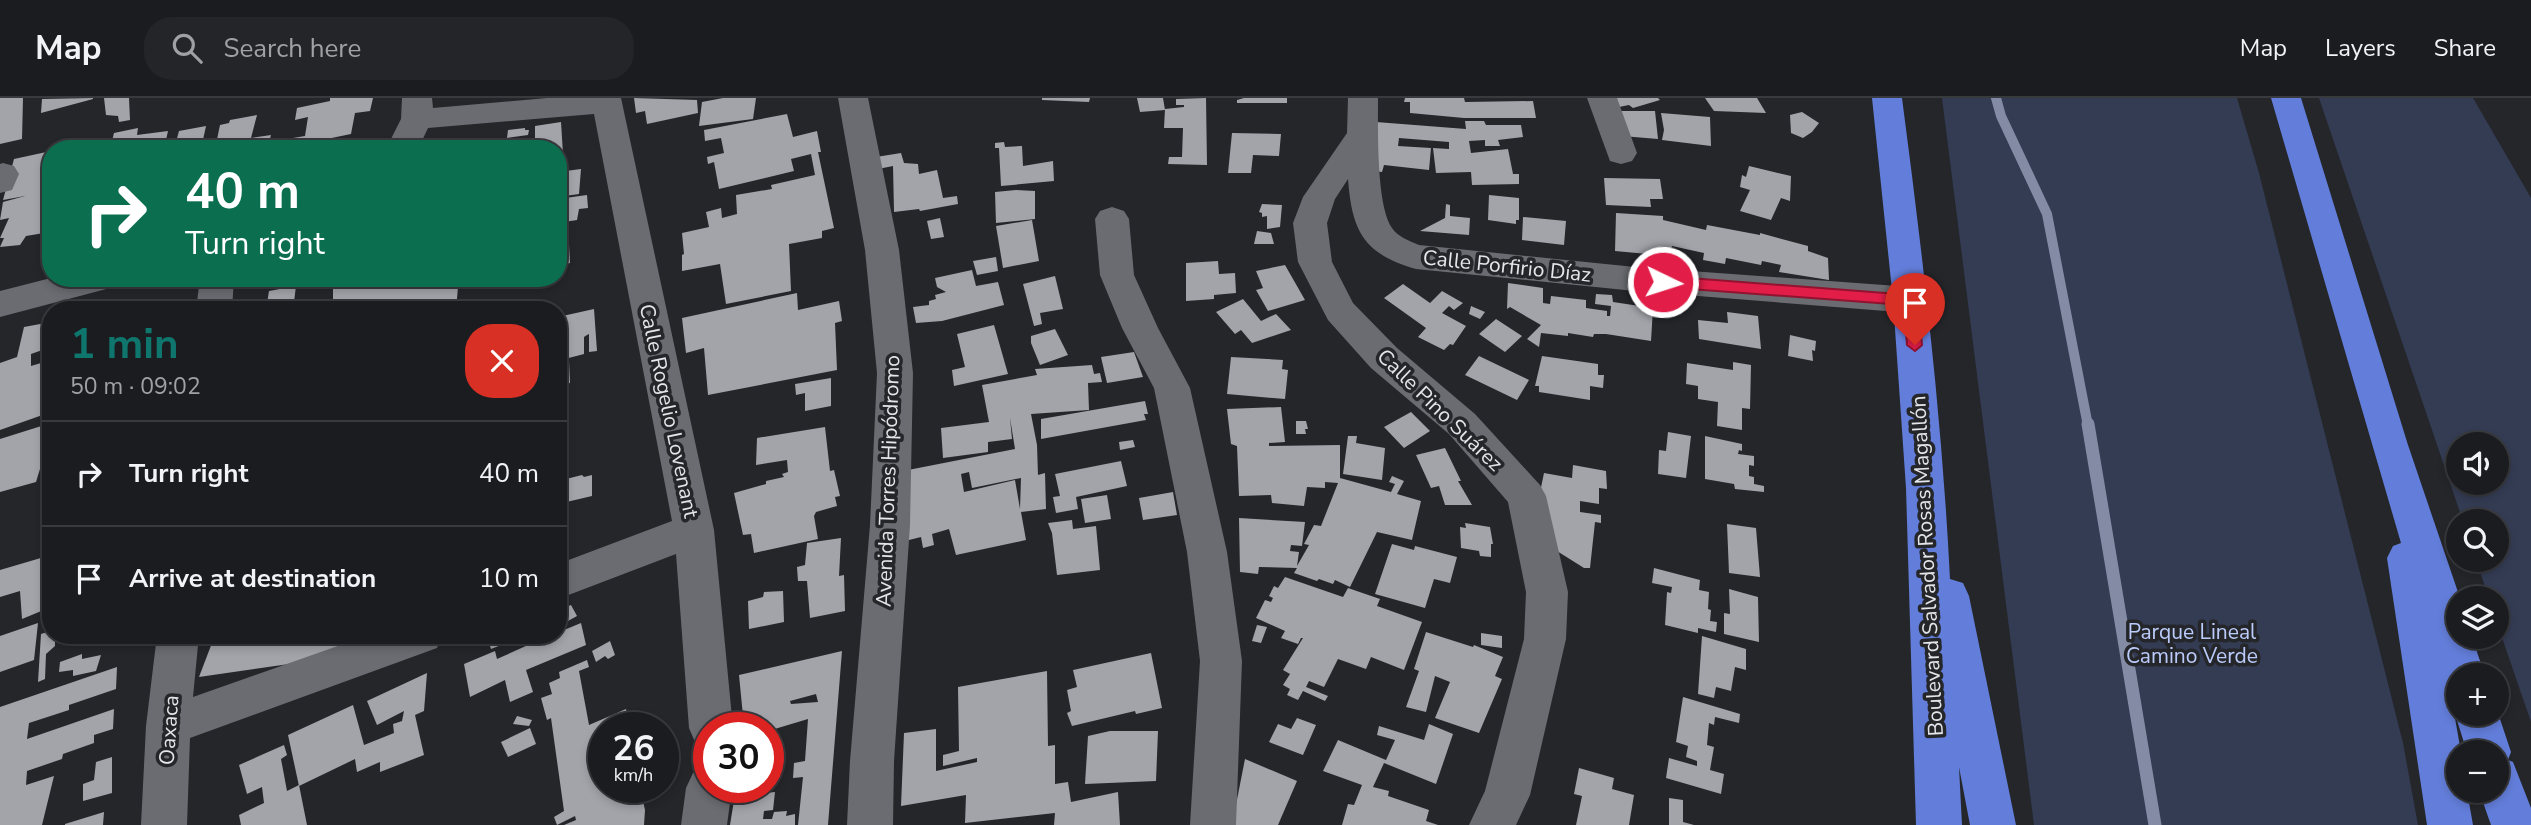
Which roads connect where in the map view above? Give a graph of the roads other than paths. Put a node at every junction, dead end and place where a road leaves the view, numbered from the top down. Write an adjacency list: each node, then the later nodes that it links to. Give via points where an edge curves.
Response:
1 (853, 98): 27 (street, Avenida Torres Hipódromo, via 882,250 895,373)
2 (1602, 98): 9 (street)
3 (1886, 98): 12 (highway, Boulevard Salvador Rosas Magallón)
4 (2286, 98): 14 (highway)
5 (607, 100): 6 (street); 16 (street, Calle Rogelio Lovenant)
6 (417, 108): 8 (street)
7 (1362, 116): 12 (street, Calle Porfirio Díaz, via 1370,215 1376,232 1391,247 1416,257); 29 (street, Calle Pino Suárez, via 1310,223 1315,262 1340,311 1384,358 1462,424 1526,496 1547,592 1545,639 1507,795)
8 (405, 140)
9 (1621, 153)
10 (1112, 219): 28 (street, via 1117,275 1172,388 1207,552 1221,661)
11 (67, 287): 13 (street)
12 (1911, 300): 15 (highway, Boulevard Salvador Rosas Magallón)
13 (0, 304)
14 (2389, 445): 20 (highway); 32 (highway)
15 (1926, 488): 30 (highway, Boulevard Salvador Rosas Magallón); 31 (highway)
16 (694, 530): 17 (street); 21 (street, Calle Rogelio Lovenant)
17 (567, 579)
18 (177, 644): 22 (street, Oaxaca)
19 (397, 644): 22 (street)
20 (2460, 663)
21 (709, 712)
22 (168, 726): 25 (street, Oaxaca)
23 (707, 803): 26 (street)
24 (2506, 803): 33 (highway)
25 (164, 825)
26 (704, 825)
27 (870, 825)
28 (1213, 825)
29 (1492, 825)
30 (1939, 825)
31 (1993, 825)
32 (2450, 825)
33 (2514, 825)

